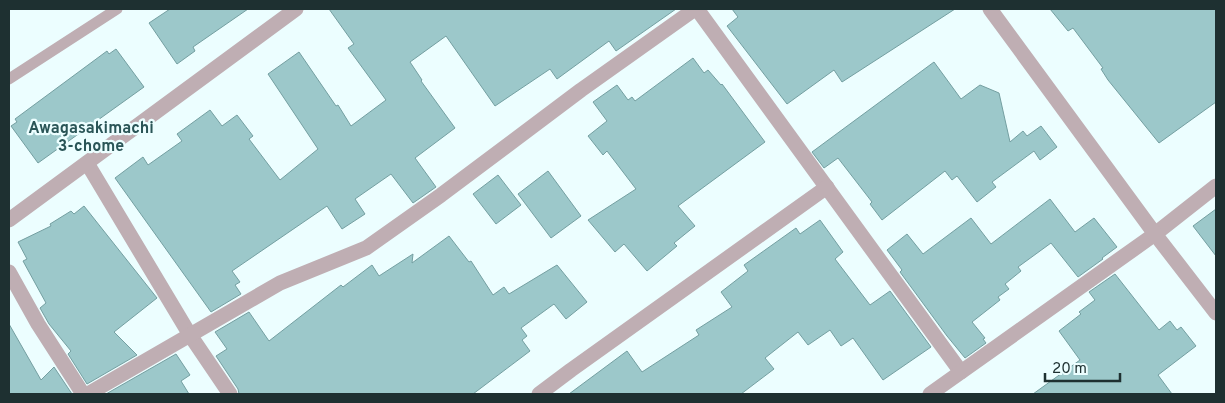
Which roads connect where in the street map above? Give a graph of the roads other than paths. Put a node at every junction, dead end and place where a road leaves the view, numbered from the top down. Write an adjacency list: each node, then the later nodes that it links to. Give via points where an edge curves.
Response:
1 (116, 9): 5 (lane)
2 (296, 9): 6 (street)
3 (696, 9): 8 (street); 13 (street, via 366,248 280,284)
4 (990, 9): 10 (street)
5 (9, 79)
6 (87, 163): 9 (street); 13 (street)
7 (1216, 186): 10 (street)
8 (827, 187): 14 (street); 18 (street)
9 (9, 220)
10 (1155, 234): 12 (street); 14 (street)
11 (9, 272): 15 (street)
12 (1216, 313)
13 (190, 335): 16 (street); 17 (street)
14 (961, 372): 19 (street)
15 (83, 394)
16 (88, 394)
17 (230, 394)
18 (539, 394)
19 (930, 394)

